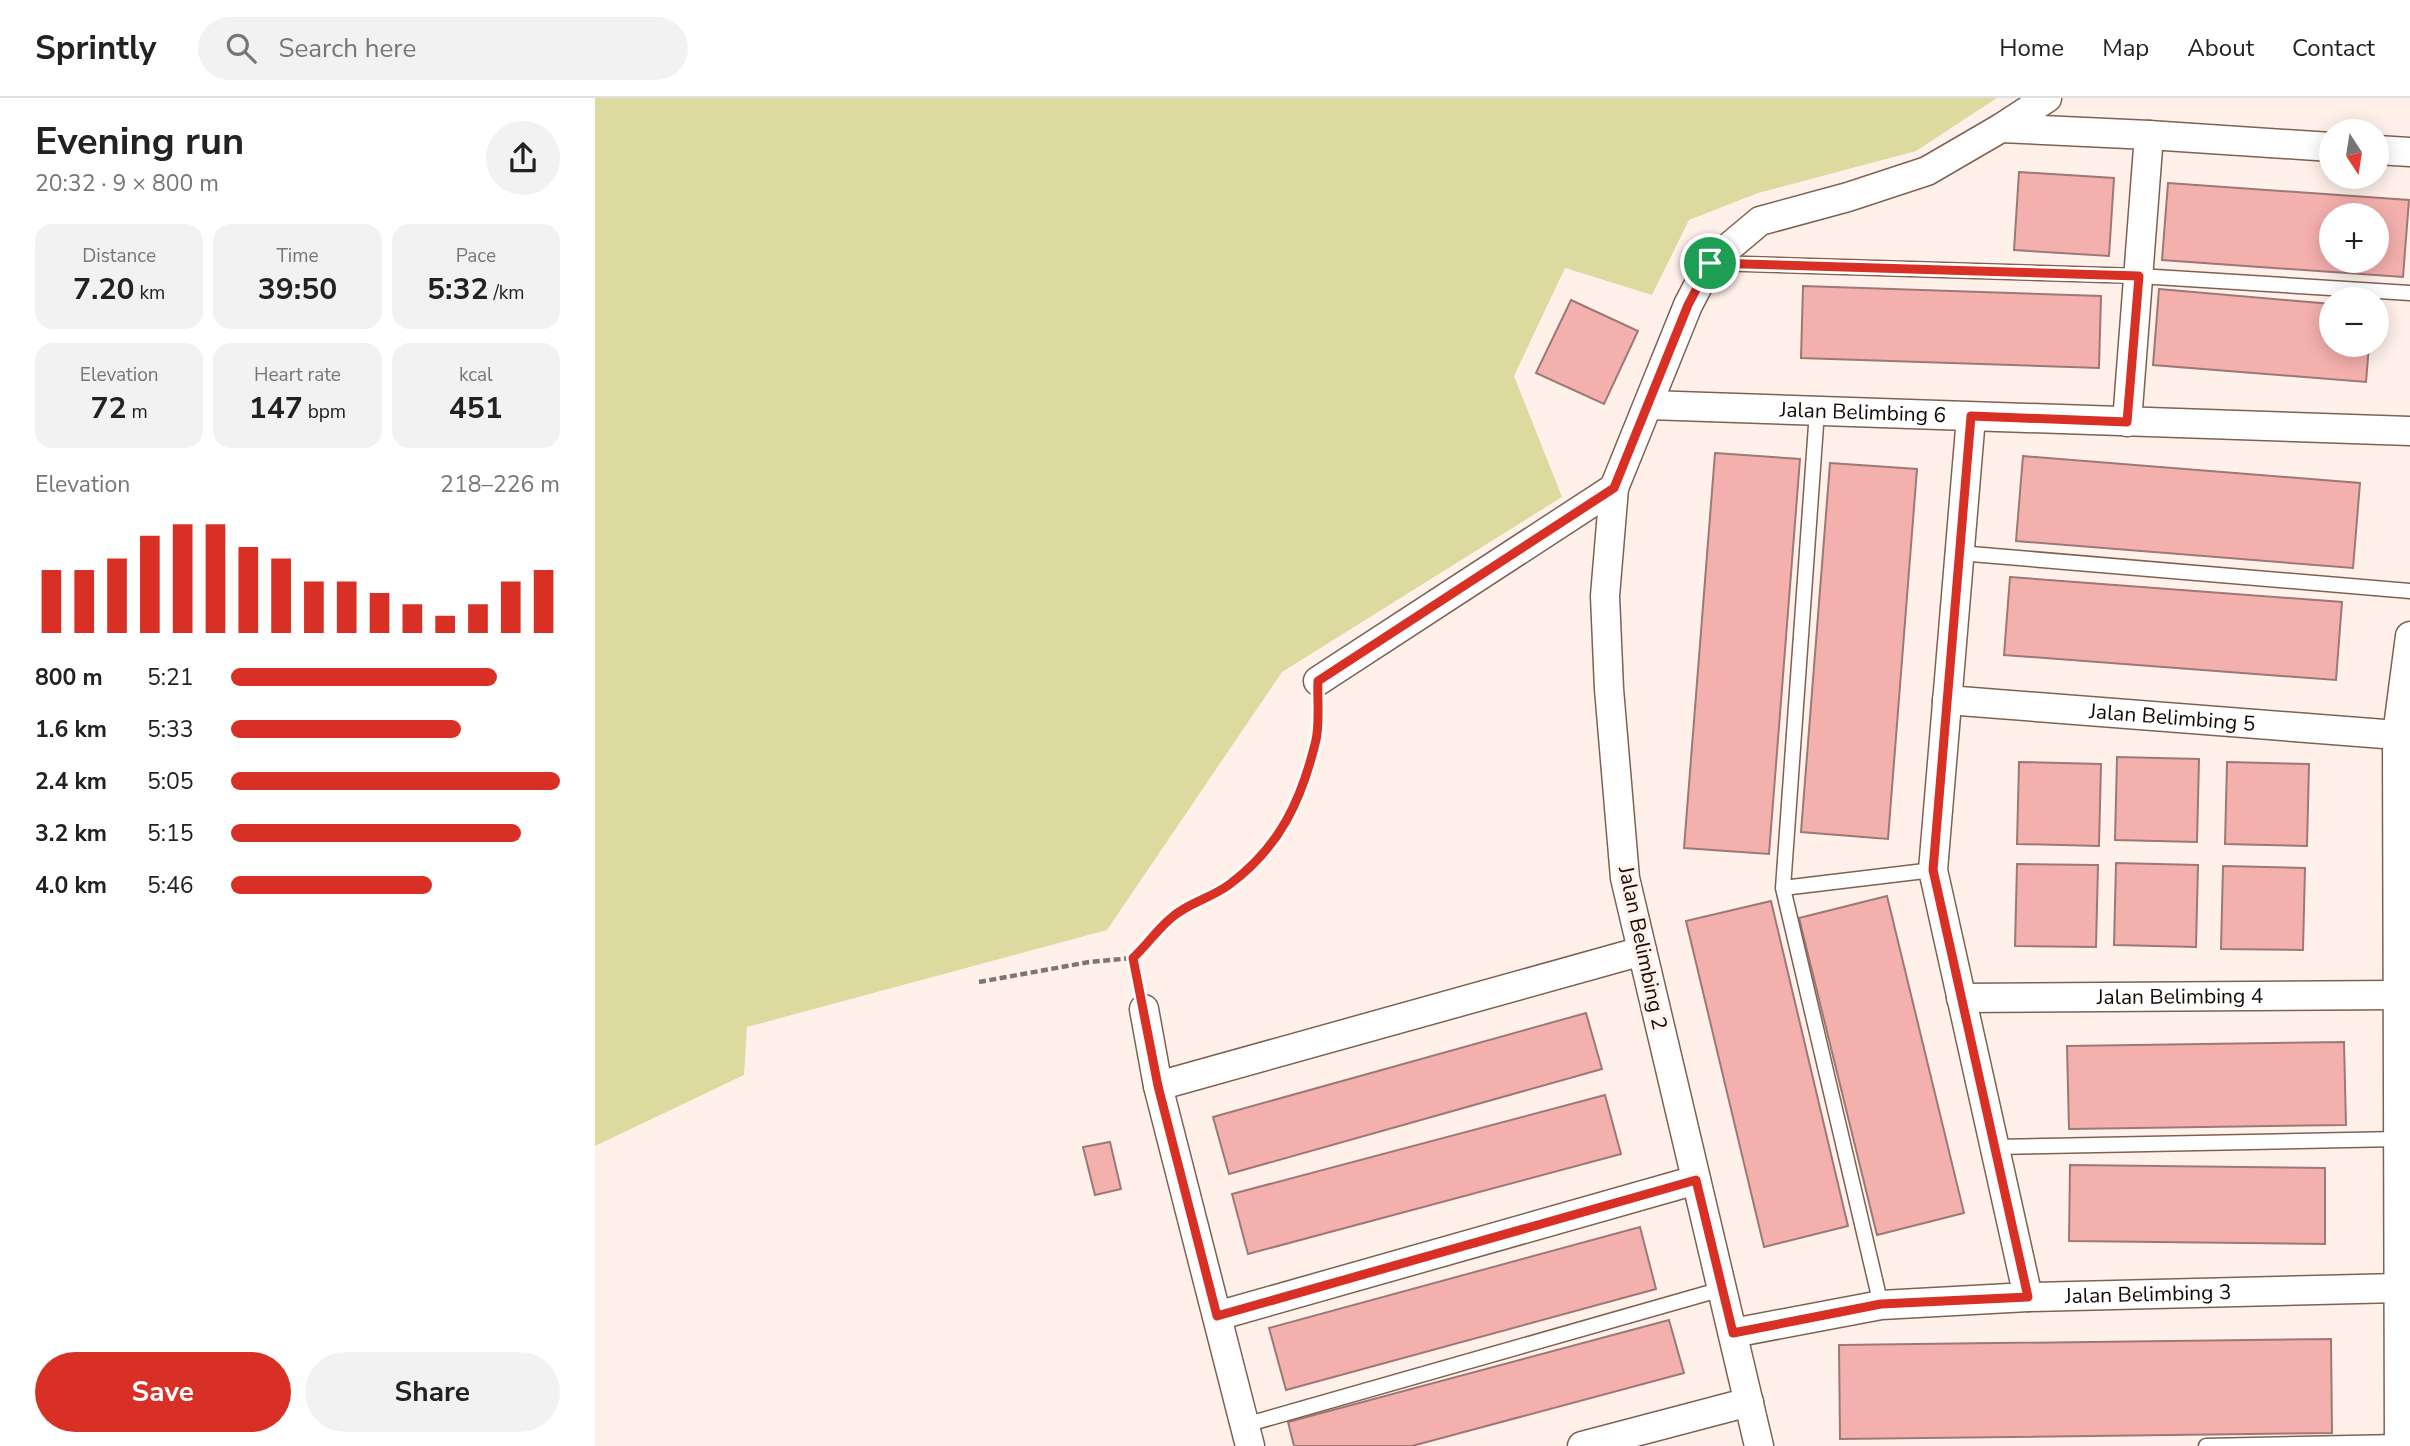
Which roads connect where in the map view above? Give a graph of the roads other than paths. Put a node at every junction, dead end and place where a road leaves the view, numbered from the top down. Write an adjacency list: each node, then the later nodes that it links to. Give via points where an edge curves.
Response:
1 (2047, 98): 2 (street)
2 (2001, 128): 3 (street); 7 (street, via 1927,171 1760,221)
3 (2150, 135): 4 (street); 8 (street)
4 (2319, 146)
5 (2389, 151): 6 (street)
6 (2410, 152)
7 (1710, 263): 8 (lane); 10 (street, Jalan Belimbing 2, via 1688,305)
8 (2139, 276): 9 (lane); 13 (street)
9 (2410, 293)
10 (1649, 405): 11 (street, Jalan Belimbing 6); 15 (street, Jalan Belimbing 2)
11 (1817, 411): 12 (street, Jalan Belimbing 6); 23 (lane)
12 (1971, 416): 13 (street, Jalan Belimbing 6); 16 (street)
13 (2127, 422): 14 (street, Jalan Belimbing 6)
14 (2410, 431)
15 (1614, 488): 19 (street); 24 (street, Jalan Belimbing 2, via 1605,597 1609,690 1625,878)
16 (1959, 553): 17 (lane); 20 (street)
17 (2410, 591)
18 (2410, 636): 21 (street)
19 (1318, 681)
20 (1947, 700): 21 (street, Jalan Belimbing 5); 22 (street)
21 (2397, 735): 25 (street)
22 (1933, 870): 23 (lane); 26 (street)
23 (1783, 888): 35 (lane)
24 (1642, 951): 28 (street); 31 (street, Jalan Belimbing 2)
25 (2398, 995): 26 (street, Jalan Belimbing 4); 29 (street)
26 (1961, 998): 30 (street)
27 (1144, 1009): 28 (street)
28 (1158, 1086): 36 (street)
29 (2398, 1139): 30 (lane); 32 (street)
30 (1995, 1147): 34 (street)
31 (1696, 1180): 33 (street, Jalan Belimbing 2); 36 (street)
32 (2399, 1288): 34 (street, Jalan Belimbing 3); 40 (street)
33 (1722, 1289): 37 (street, Jalan Belimbing 2); 39 (lane)
34 (2028, 1297): 35 (street, Jalan Belimbing 3)
35 (1881, 1304): 37 (street, Jalan Belimbing 3)
36 (1217, 1316): 39 (street)
37 (1733, 1333): 38 (street, Jalan Belimbing 2)
38 (1749, 1402): 41 (street); 42 (street, Jalan Belimbing 2)
39 (1248, 1436)
40 (2399, 1444): 43 (lane)
41 (1581, 1446)
42 (1759, 1446)
43 (2206, 1446)

